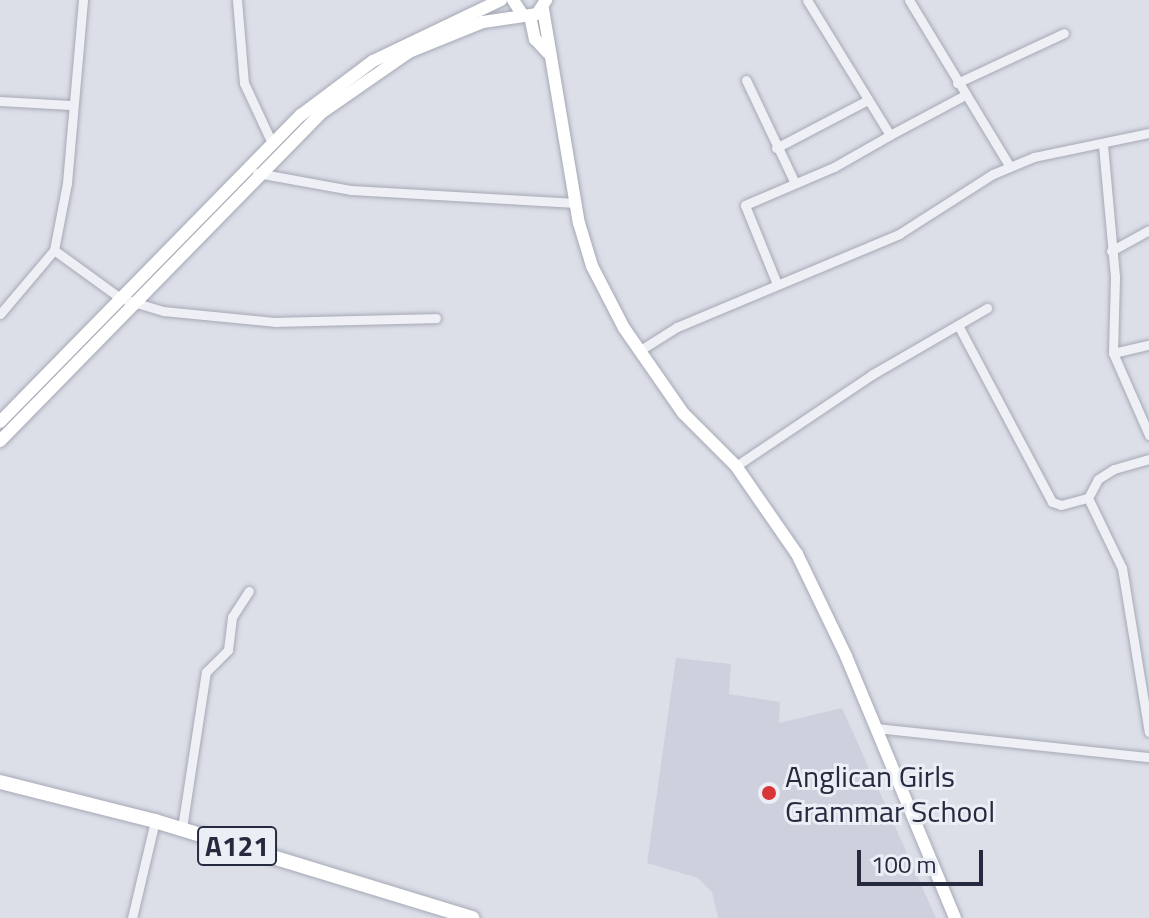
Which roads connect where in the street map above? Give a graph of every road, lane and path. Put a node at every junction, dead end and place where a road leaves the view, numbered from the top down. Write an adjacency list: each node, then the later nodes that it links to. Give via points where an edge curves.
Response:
1 (83, 0): 16 (street)
2 (237, 0): 19 (street, via 244,83)
3 (501, 0): 19 (main road, via 373,61)
4 (513, 0): 8 (main road)
5 (807, 0): 14 (street)
6 (909, 0): 12 (street)
7 (544, 4): 8 (main road); 10 (main road, via 551,36)
8 (526, 15): 10 (main road, via 535,39); 23 (main road, via 432,41 383,67 321,113)
9 (1064, 33): 12 (street)
10 (548, 53): 25 (main road)
11 (746, 80): 21 (street)
12 (957, 83): 13 (street)
13 (965, 95): 18 (street); 22 (street)
14 (868, 100): 18 (street); 21 (street)
15 (0, 101): 16 (street)
16 (70, 105): 27 (street, via 67,183)
17 (1149, 133): 20 (street)
18 (890, 135): 24 (street)
19 (271, 141): 31 (main road)
20 (1103, 145): 22 (street, via 1064,150); 28 (street)
21 (776, 148): 24 (street)
22 (1010, 167): 29 (street, via 899,234)
23 (257, 173): 25 (street, via 351,190); 32 (main road)
24 (795, 183): 29 (street, via 745,205)
25 (576, 203): 39 (main road, via 592,266 624,328)
26 (1149, 230): 28 (street)
27 (54, 250): 31 (street); 33 (street)
28 (1111, 251): 40 (street)
29 (777, 284): 39 (street, via 677,327)
30 (0, 298): 33 (street)
31 (120, 298): 32 (street); 41 (main road)
32 (135, 302): 36 (street, via 163,311 265,322); 43 (main road)
33 (9, 306): 35 (street)
34 (987, 308): 37 (street)
35 (0, 314)
36 (436, 318)
37 (959, 327): 45 (street, via 873,374); 46 (street, via 1052,502)
38 (1149, 345): 40 (street)
39 (642, 349): 45 (main road, via 683,413)
40 (1113, 353): 42 (street)
41 (0, 422)
42 (1149, 435)
43 (0, 441)
44 (1149, 459): 46 (street, via 1098,479)
45 (736, 466): 48 (main road, via 811,581)
46 (1088, 498): 49 (street, via 1122,568)
47 (249, 591): 53 (street, via 232,617 228,650 206,672)
48 (876, 728): 50 (street); 56 (main road)
49 (1149, 732)
50 (1149, 757)
51 (0, 782): 52 (main road, A121)
52 (155, 821): 53 (main road, A121); 54 (street)
53 (182, 828): 55 (main road, A121)
54 (132, 918)
55 (472, 918)
56 (955, 918)

